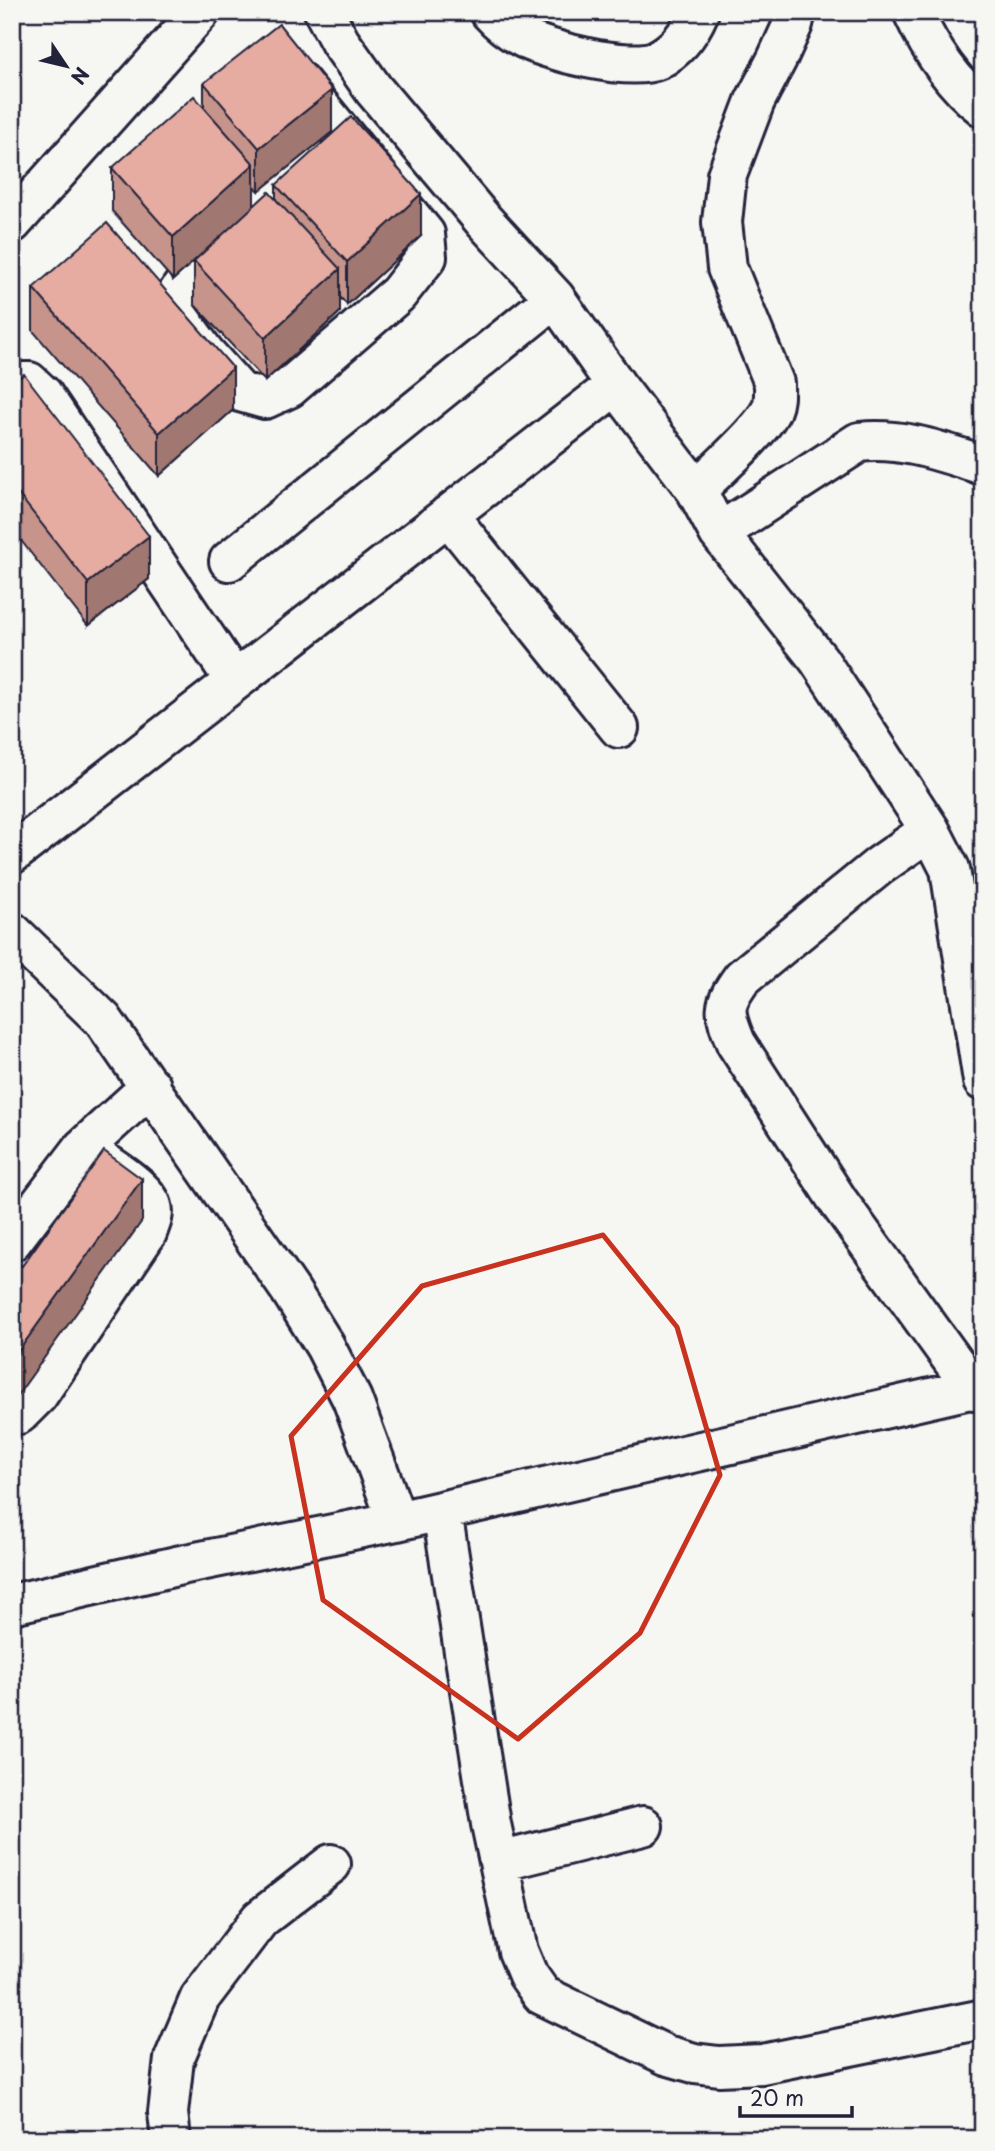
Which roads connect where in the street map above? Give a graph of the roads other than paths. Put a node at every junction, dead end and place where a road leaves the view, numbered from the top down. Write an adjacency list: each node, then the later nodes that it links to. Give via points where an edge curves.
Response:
1 (200, 12): 12 (street)
2 (324, 12): 9 (street, via 340,42)
3 (490, 12): 4 (street, via 522,37 557,51 628,65 654,61 675,48)
4 (699, 12)
5 (796, 12): 17 (street, via 727,175 722,222 727,268 774,383 774,401 757,429)
6 (912, 12): 8 (street, via 944,65 967,95)
7 (285, 63): 10 (street)
8 (983, 107)
9 (390, 108): 10 (street); 13 (street)
10 (338, 152): 11 (street, via 425,234 427,257 398,294 289,388 265,399 240,392 175,312 176,296 187,280)
11 (258, 220)
12 (12, 223)
13 (555, 299): 15 (street); 20 (street)
14 (12, 382): 21 (street, via 29,382 43,395)
15 (616, 385): 17 (street); 18 (street)
16 (983, 466): 19 (street, via 925,446 859,442)
17 (696, 490): 19 (street)
18 (448, 515): 21 (street); 22 (street)
19 (719, 533): 23 (street, via 819,660)
20 (229, 561)
21 (235, 681): 24 (street)
22 (619, 728)
23 (930, 830): 25 (street); 31 (street, via 742,978 729,997 726,1017 736,1043 838,1201)
24 (12, 854)
25 (966, 877): 27 (street)
26 (12, 932): 28 (street, via 103,1020)
27 (983, 1081)
28 (151, 1086): 29 (street); 34 (street, via 325,1346 352,1399)
29 (83, 1148): 30 (street); 32 (street, via 143,1191 152,1205 153,1219 38,1395 19,1414)
30 (12, 1241)
31 (979, 1388): 33 (street)
32 (12, 1414)
33 (442, 1511): 34 (street); 37 (street)
34 (397, 1521): 35 (street)
35 (12, 1604)
36 (643, 1826): 37 (street)
37 (499, 1862): 39 (street, via 518,1951 542,1995 666,2055 706,2065 762,2064)
38 (331, 1864): 40 (street, via 260,1919 200,1998 174,2059 168,2113)
39 (983, 2019)
40 (171, 2139)

